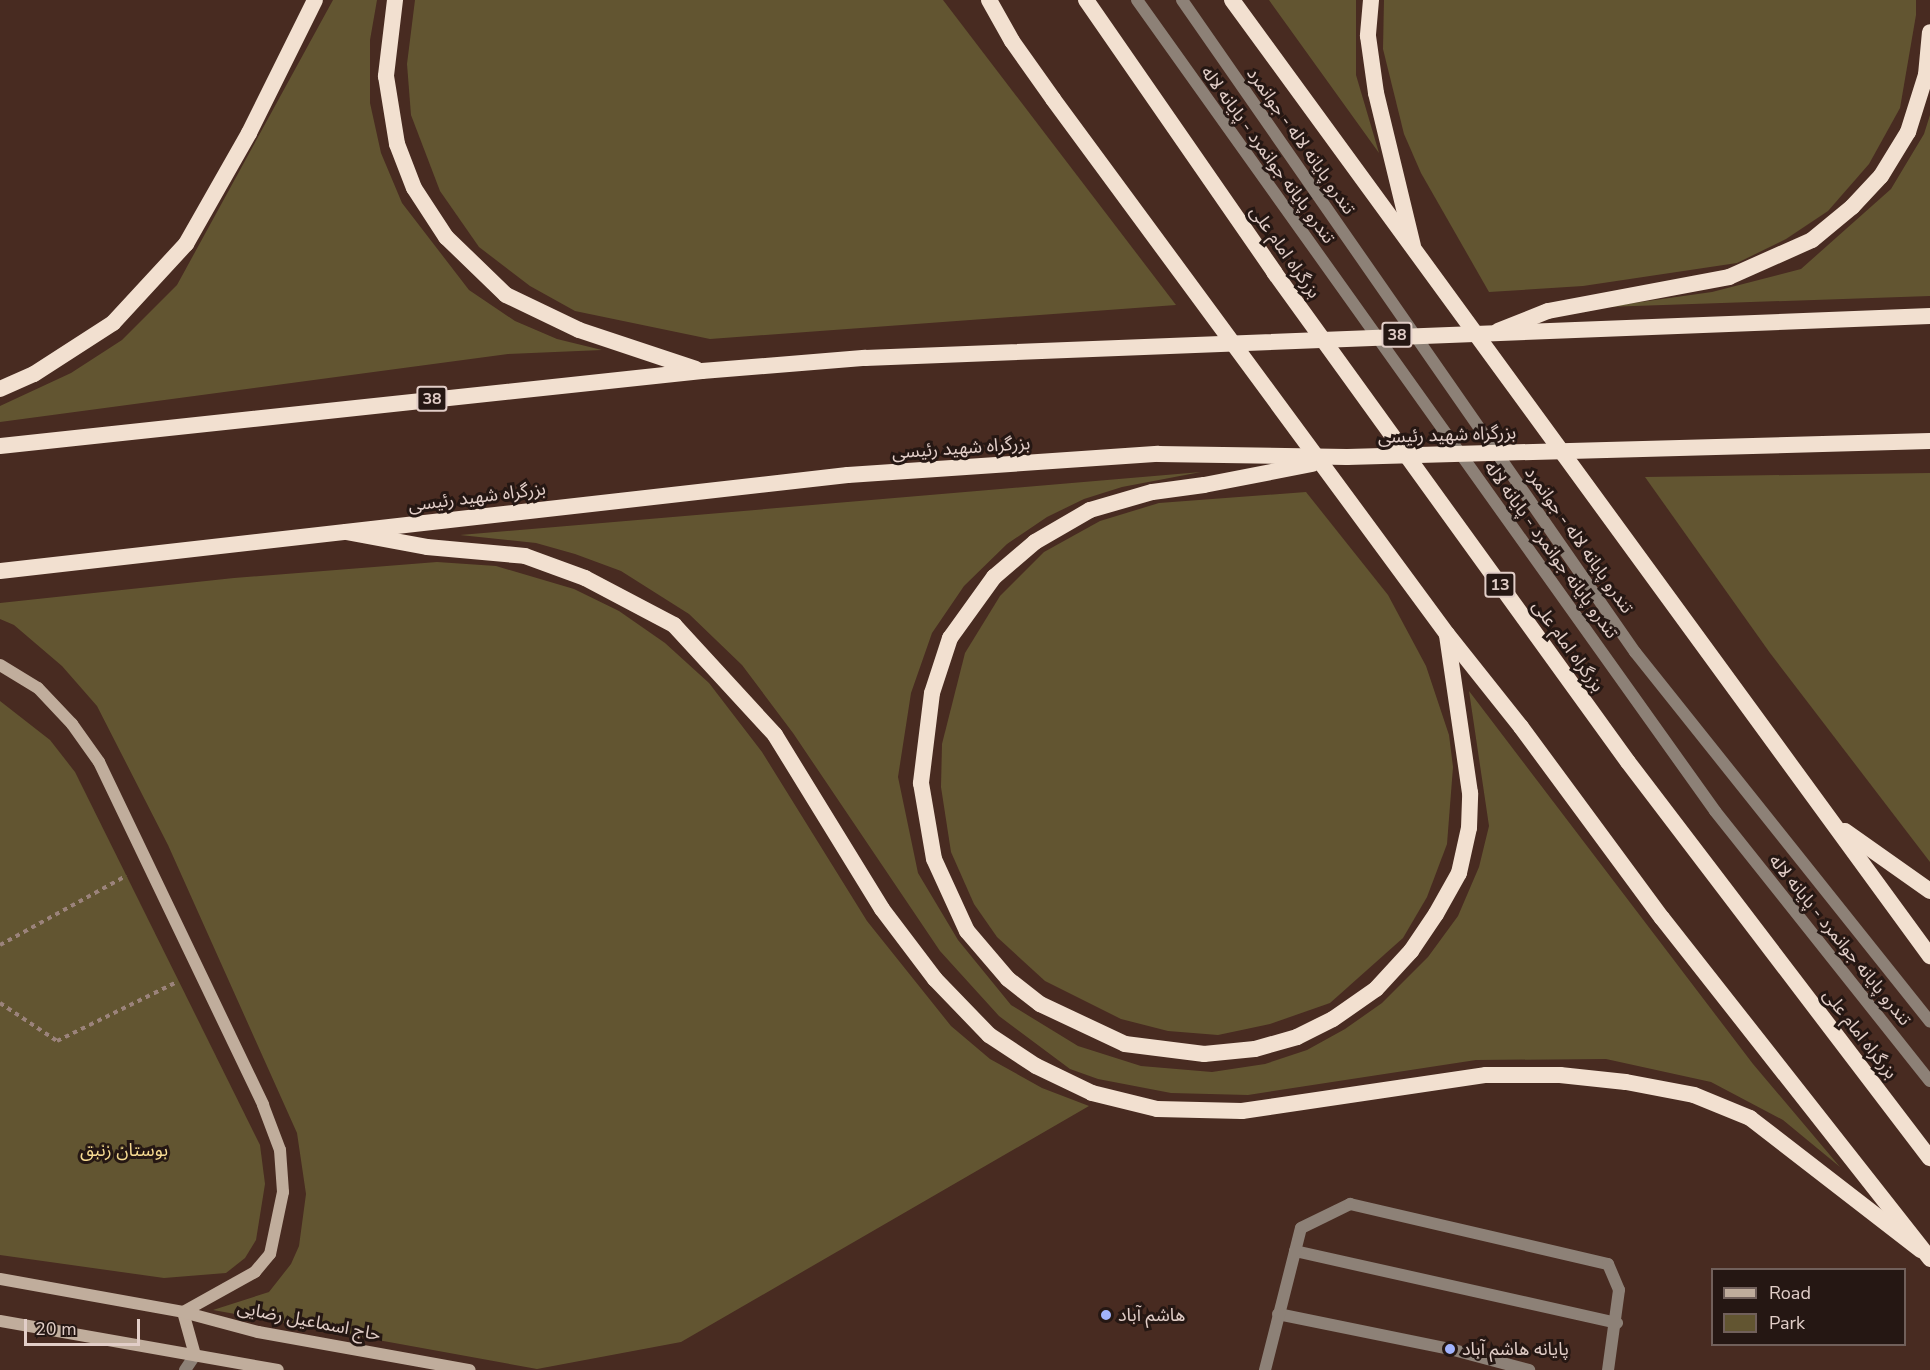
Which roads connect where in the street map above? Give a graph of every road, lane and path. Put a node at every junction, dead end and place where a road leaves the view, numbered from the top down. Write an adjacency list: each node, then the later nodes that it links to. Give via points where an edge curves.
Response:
1 (315, 0): 16 (highway, via 249,133 186,244 113,323 44,368)
2 (395, 0): 15 (highway, via 386,76 397,144 414,188 446,237 506,295 537,312)
3 (974, 0): 11 (highway)
4 (989, 0): 11 (highway)
5 (1086, 0): 33 (highway, بزرگراه امام علی / 13, via 1274,272 1621,752)
6 (1137, 0): 32 (street, تندرو پایانه جوانمرد - پایانه لاله, via 1715,811)
7 (1182, 0): 31 (street, تندرو پایانه لاله - جوانمرد, via 1635,652)
8 (1232, 0): 12 (highway)
9 (1371, 0): 12 (highway, via 1368,36 1376,93)
10 (1930, 32): 14 (highway, via 1926,75 1908,132 1881,176 1852,207 1812,240 1759,266 1704,285 1548,311)
11 (1012, 41): 22 (highway)
12 (1415, 253): 24 (highway)
13 (1930, 316): 14 (highway, 38, bridge)
14 (1498, 331): 15 (highway, 38, bridge, via 865,357)
15 (702, 371): 18 (highway, 38)
16 (0, 389)
17 (1930, 441): 19 (highway, بزرگراه شهید رئیسی, bridge)
18 (0, 446)
19 (1347, 457): 20 (highway, بزرگراه شهید رئیسی, bridge, via 1158,454 849,475); 22 (highway, bridge, via 1152,492 1090,510 1035,542 994,577 950,638 932,693 921,783 934,858 967,931 1008,979 1040,1004 1125,1044 1204,1054 1254,1049 1297,1037 1333,1019 1376,989 1411,951 1459,873 1469,828 1470,793)
20 (346, 532): 21 (highway, بزرگراه شهید رئیسی); 35 (highway, via 427,547 525,556 585,578 674,625 775,735 882,909 934,979 989,1035 1036,1066 1092,1093 1157,1109 1242,1111 1486,1075 1560,1075 1694,1095 1750,1119)
21 (0, 571)
22 (1447, 634): 35 (highway)
23 (0, 665): 37 (main road, via 38,688 72,723 99,762 264,1105 283,1170 280,1213 270,1254 255,1272)
24 (1835, 825): 26 (highway); 28 (highway)
25 (128, 875): 27 (path)
26 (1930, 891)
27 (0, 945)
28 (1930, 956)
29 (178, 981): 30 (path, via 57,1041)
30 (0, 1003)
31 (1930, 1022)
32 (1930, 1081)
33 (1930, 1158)
34 (1295, 1251): 38 (street); 40 (street); 40 (street, via 1301,1228 1350,1204 1608,1264 1619,1290)
35 (1926, 1255)
36 (0, 1280): 37 (main road, حاج اسماعیل رضایی)
37 (183, 1312): 41 (main road); 44 (main road, حاج اسماعیل رضایی, via 258,1332)
38 (1278, 1314): 45 (street); 46 (street, via 1450,1349)
39 (0, 1321): 41 (main road)
40 (1617, 1323): 47 (street)
41 (195, 1355): 42 (street); 43 (main road)
42 (184, 1370)
43 (278, 1370)
44 (470, 1370)
45 (1265, 1370)
46 (1528, 1370)
47 (1608, 1370)

